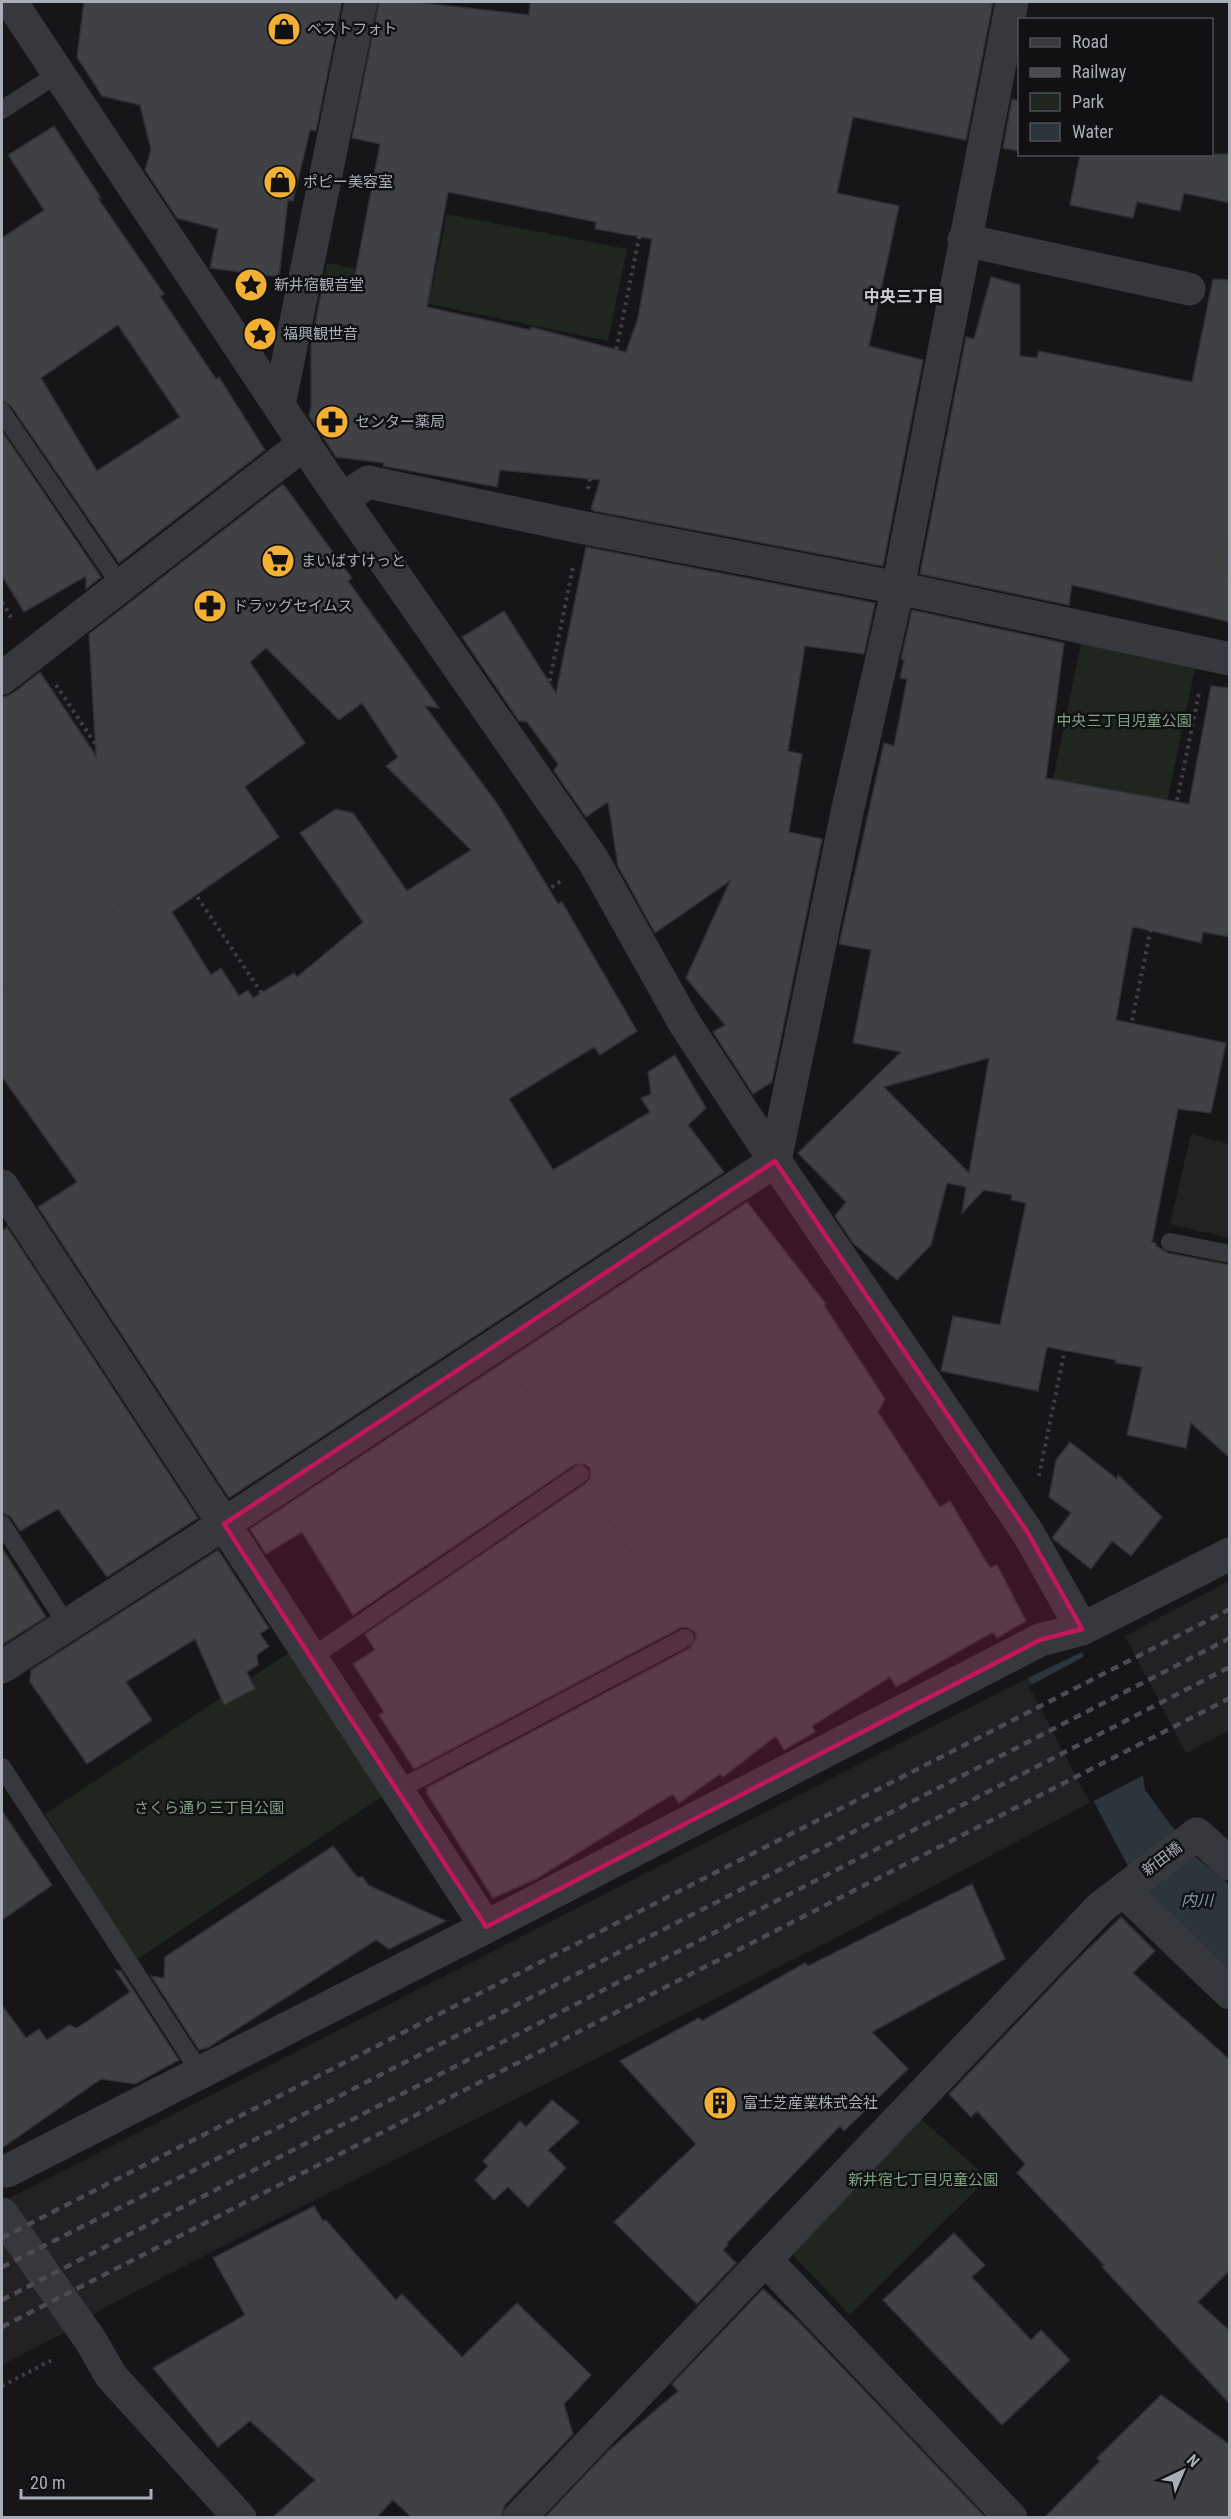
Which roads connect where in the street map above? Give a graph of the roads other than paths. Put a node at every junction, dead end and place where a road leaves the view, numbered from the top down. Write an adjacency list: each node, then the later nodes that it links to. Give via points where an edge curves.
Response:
1 (361, 2): 8 (street)
2 (1012, 2): 6 (street)
3 (21, 8): 4 (street)
4 (59, 73): 5 (lane); 8 (street)
5 (2, 110)
6 (964, 240): 7 (street); 13 (street)
7 (1189, 289)
8 (279, 405): 10 (street)
9 (2, 412): 12 (lane)
10 (305, 443): 11 (street); 12 (street)
11 (342, 500): 13 (street, via 368,482 522,520 580,527); 16 (street, via 398,564 593,860 686,1024)
12 (121, 586): 15 (street)
13 (898, 588): 14 (street); 16 (street)
14 (1218, 657)
15 (2, 678)
16 (775, 1161): 22 (street); 25 (street, via 1028,1533)
17 (2, 1186): 22 (street)
18 (1170, 1242): 19 (lane)
19 (1230, 1254)
20 (580, 1474): 27 (lane)
21 (2, 1524): 24 (lane)
22 (224, 1524): 24 (street); 27 (street)
23 (1230, 1554): 25 (street)
24 (67, 1625): 28 (street)
25 (1082, 1629): 33 (street, via 1040,1640)
26 (685, 1638): 30 (lane)
27 (312, 1657): 30 (street)
28 (2, 1667)
29 (2, 1767): 35 (lane)
30 (398, 1790): 33 (street)
31 (1230, 1864): 32 (street, 新田橋, via 1197,1833)
32 (1129, 1884): 34 (street); 38 (street, 新田橋, via 1101,1907)
33 (486, 1927): 35 (street)
34 (1230, 1993)
35 (200, 2072): 36 (street)
36 (2, 2171)
37 (2, 2214): 39 (street, via 111,2376)
38 (765, 2259): 40 (street, 新田橋); 41 (street)
39 (240, 2517)
40 (519, 2517)
41 (1011, 2517)

